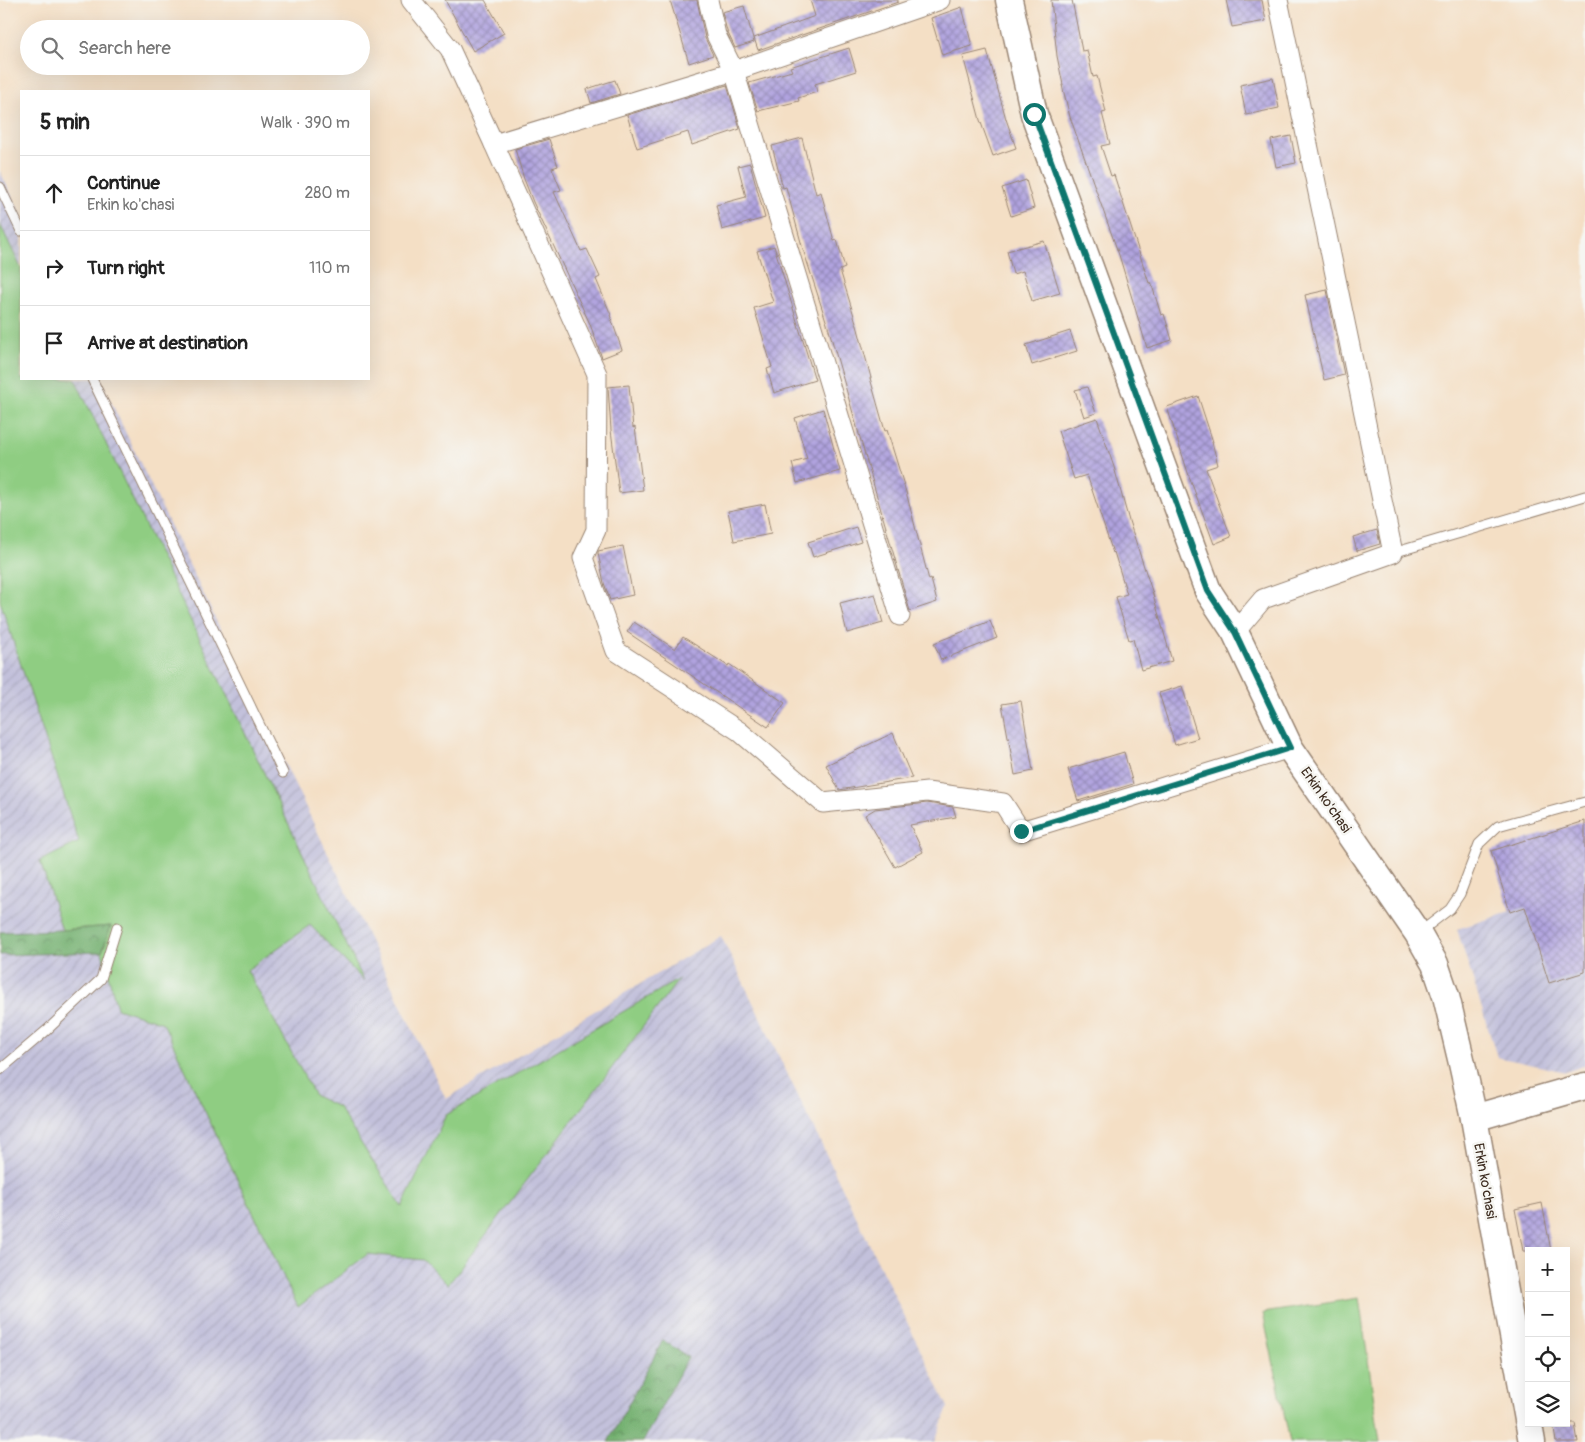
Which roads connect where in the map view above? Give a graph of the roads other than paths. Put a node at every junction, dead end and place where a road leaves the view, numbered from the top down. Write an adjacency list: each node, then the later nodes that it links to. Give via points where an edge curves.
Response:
1 (411, 0): 7 (street, via 450,49)
2 (708, 0): 6 (street, via 716,35)
3 (940, 0): 6 (street)
4 (1009, 0): 14 (main road, Erkin ko'chasi, via 1034,114 1208,591)
5 (1278, 0): 12 (street)
6 (734, 70): 7 (street); 13 (street)
7 (494, 144): 15 (street, via 597,374 596,530 584,558 616,651 739,731 823,803 927,792 1003,803 1021,831)
8 (0, 187): 9 (lane)
9 (20, 229)
10 (92, 380): 16 (lane)
11 (1585, 496): 12 (lane)
12 (1393, 553): 14 (street, via 1263,598)
13 (900, 616)
14 (1235, 632): 15 (main road, Erkin ko'chasi)
15 (1290, 748): 19 (main road, Erkin ko'chasi)
16 (283, 773)
17 (1585, 802): 19 (lane, via 1498,826 1479,844 1460,894 1450,909)
18 (116, 927): 20 (lane, via 101,979)
19 (1418, 934): 22 (main road, Erkin ko'chasi, via 1435,964 1446,996)
20 (0, 1070)
21 (1585, 1086): 22 (main road)
22 (1474, 1118): 23 (main road, Erkin ko'chasi)
23 (1532, 1442)

